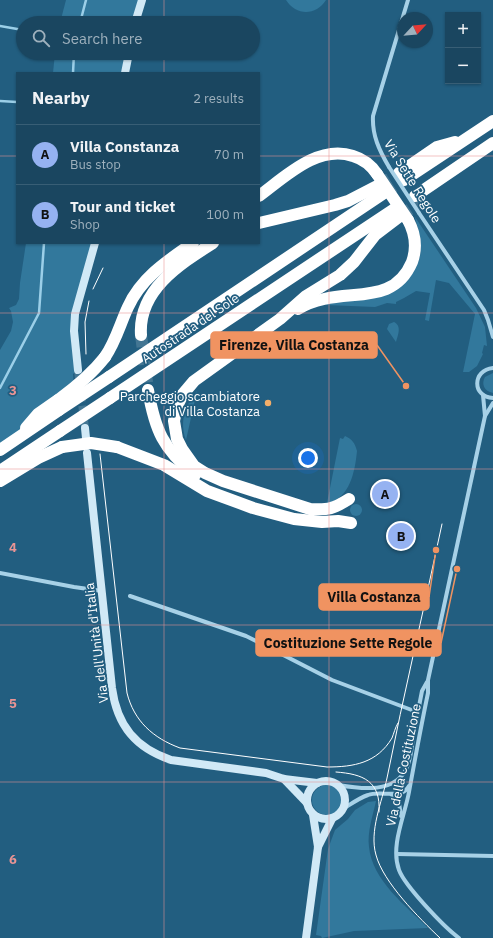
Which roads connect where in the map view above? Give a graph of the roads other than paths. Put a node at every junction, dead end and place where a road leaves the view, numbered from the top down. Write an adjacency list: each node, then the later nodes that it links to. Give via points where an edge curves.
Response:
1 (142, 0): 3 (street)
2 (408, 0): 8 (street, Via Sette Regole, via 373,116 376,141)
3 (138, 16)
4 (128, 60): 5 (street)
5 (125, 72)
6 (493, 121): 8 (highway, via 469,137)
7 (493, 143): 11 (highway)
8 (397, 173): 11 (street, Via Sette Regole, bridge)
9 (380, 184): 10 (highway, via 370,166 357,157 343,153 328,154 304,164); 12 (highway, bridge); 13 (highway, via 335,206); 26 (highway, Autostrada del Sole, bridge, via 109,377)
10 (260, 195)
11 (418, 204): 19 (street, Via Sette Regole, via 484,310)
12 (401, 215): 17 (highway, via 375,235 347,270 306,296); 17 (highway, via 414,234 415,252 409,268 400,281 380,292 319,300); 32 (highway, Autostrada del Sole, bridge, via 110,398)
13 (260, 223)
14 (95, 244): 21 (street, via 75,314)
15 (192, 244): 26 (highway, bridge, via 160,267 141,285 105,357)
16 (212, 244): 18 (highway, via 158,285 146,305)
17 (280, 319): 34 (highway, via 207,371 189,387 175,412 177,439 194,466 223,481 310,509 335,508)
18 (141, 335)
19 (493, 337)
20 (493, 368): 23 (street, via 484,371 478,377 478,386)
21 (78, 370)
22 (148, 390): 35 (highway, via 157,427 174,456 208,486)
23 (483, 395): 24 (street); 27 (street, Via della Costituzione)
24 (493, 398)
25 (493, 403): 27 (street, Via della Costituzione)
26 (59, 405): 30 (highway, via 38,414 17,438)
27 (485, 416): 40 (street, Via della Costituzione)
28 (85, 428): 29 (street)
29 (86, 438)
30 (0, 450)
31 (87, 453): 38 (street, Via dell'Unità d'Italia)
32 (0, 471)
33 (0, 481): 35 (highway, bridge, via 62,447 91,443 117,447 164,465 207,491)
34 (349, 498)
35 (253, 508): 36 (highway, via 294,519)
36 (351, 523)
37 (0, 573): 38 (street)
38 (102, 591): 42 (street, Via dell'Unità d'Italia, via 113,697 120,718 133,737 157,755 171,760 266,773)
39 (130, 596): 41 (street, via 246,636 332,680)
40 (428, 680): 41 (street, Via della Costituzione, via 422,691); 44 (street, Via della Costituzione, via 428,693)
41 (417, 712): 45 (street, Via della Costituzione, via 409,763 398,779 385,786 363,789)
42 (284, 779): 43 (street, Via dell'Unità d'Italia); 47 (street, Via dell'Unità d'Italia)
43 (317, 783): 45 (street, via 327,781); 47 (street, via 309,791)
44 (410, 784): 46 (street, via 405,792); 51 (street, Via della Costituzione)
45 (338, 785): 48 (street, via 345,796)
46 (391, 794): 48 (street, via 370,794); 51 (street, via 400,806)
47 (307, 804): 49 (street)
48 (343, 809): 50 (street)
49 (313, 814): 50 (street, via 323,819); 52 (street)
50 (332, 819): 52 (street)
51 (401, 819): 53 (street, Via della Costituzione)
52 (318, 847): 55 (street)
53 (397, 854): 54 (street); 56 (street, Via della Costituzione, via 398,869 404,879)
54 (493, 856)
55 (306, 938)
56 (459, 938)

